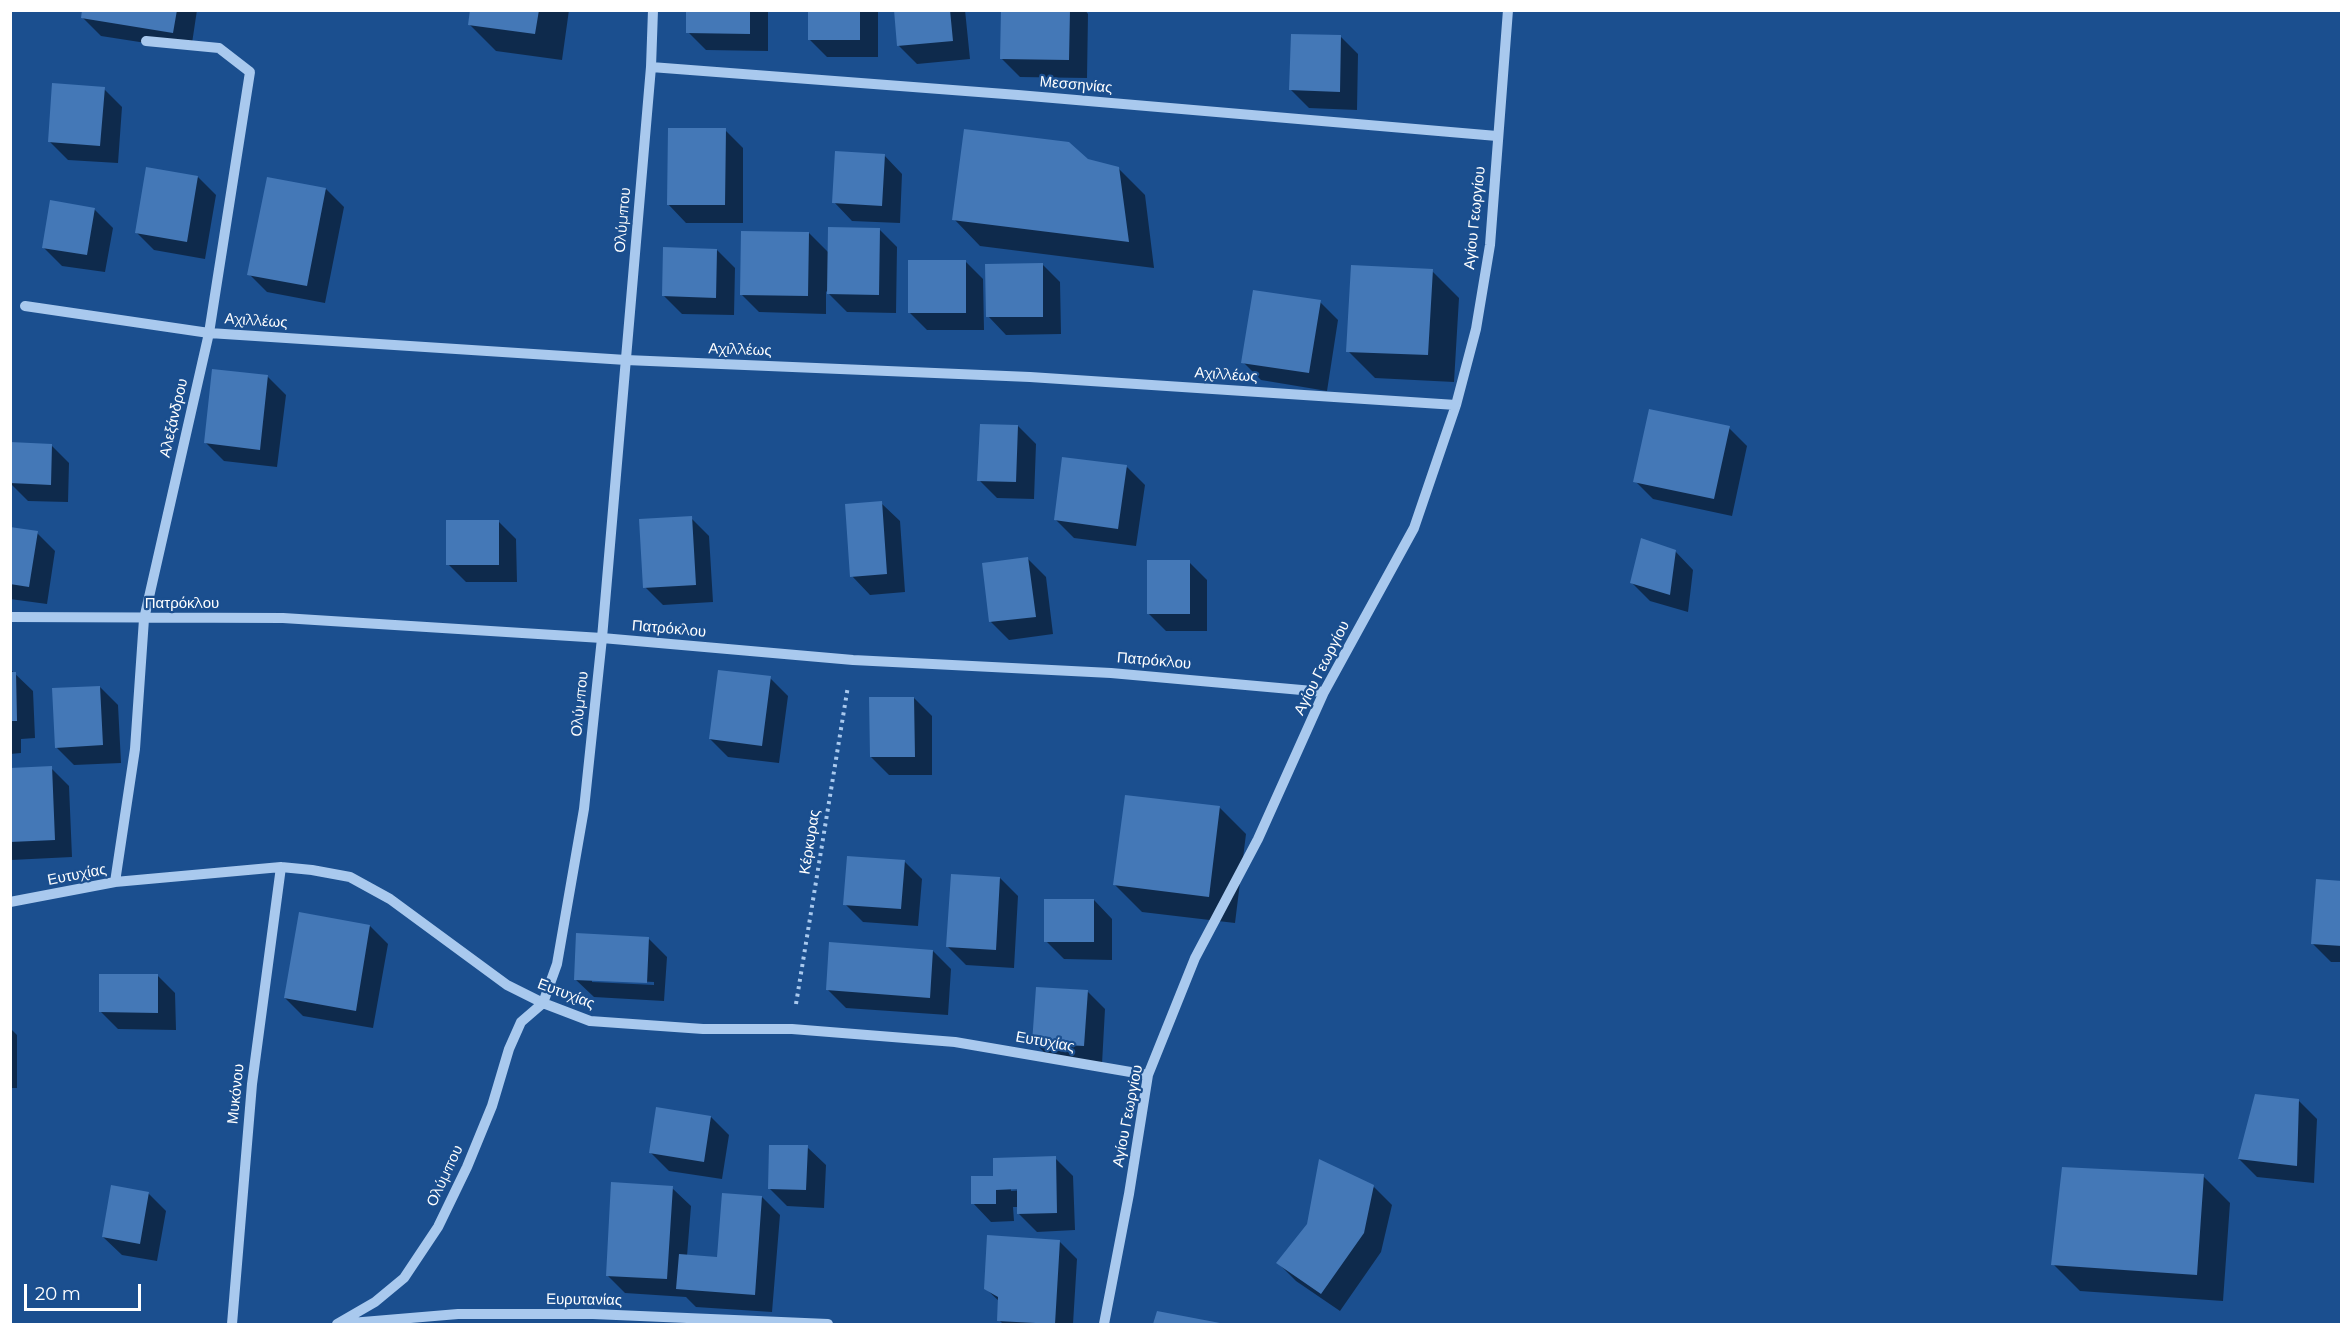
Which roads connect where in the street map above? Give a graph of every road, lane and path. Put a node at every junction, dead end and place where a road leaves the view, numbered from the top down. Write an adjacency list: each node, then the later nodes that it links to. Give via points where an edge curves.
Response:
1 (653, 10): 4 (street, Ολύμπου)
2 (1508, 10): 5 (street, Αγίου Γεωργίου)
3 (146, 41): 7 (street, Αλεξάνδρου, via 219,48 250,72)
4 (651, 68): 5 (street, Μεσσηνίας); 8 (street, Ολύμπου)
5 (1497, 136): 9 (street, Αγίου Γεωργίου, via 1490,245 1476,328)
6 (25, 306): 7 (street, Αχιλλέως)
7 (209, 333): 8 (street, Αχιλλέως); 11 (street, Αλεξάνδρου)
8 (626, 360): 9 (street, Αχιλλέως, via 1030,377); 12 (street, Ολύμπου)
9 (1456, 405): 14 (street, Αγίου Γεωργίου, via 1414,528)
10 (10, 616): 11 (street, Πατρόκλου)
11 (144, 619): 12 (street, Πατρόκλου, via 283,618); 16 (street, Αλεξάνδρου, via 135,749)
12 (602, 638): 13 (street, Πατρόκλου); 18 (street, Ολύμπου, via 584,809 557,964)
13 (852, 660): 14 (street, Πατρόκλου, via 1111,673); 19 (path, Κέρκυρας)
14 (1324, 692): 20 (street, Αγίου Γεωργίου, via 1258,839 1195,958)
15 (281, 867): 16 (street, Ευτυχίας); 18 (street, Ευτυχίας, via 350,877 390,899 507,986); 21 (street, Μυκόνου, via 252,1084)
16 (116, 882): 17 (street, Ευτυχίας)
17 (10, 902)
18 (543, 1003): 19 (street, Ευτυχίας, via 590,1021 703,1029); 22 (street, Ολύμπου, via 521,1022 508,1049 492,1106 438,1227 404,1278 375,1302)
19 (792, 1029): 20 (street, Ευτυχίας, via 955,1042)
20 (1148, 1075): 24 (street, Αγίου Γεωργίου)
21 (232, 1324)
22 (338, 1324): 23 (street, Ευρυτανίας, via 458,1314 593,1314)
23 (828, 1324)
24 (1104, 1324)

